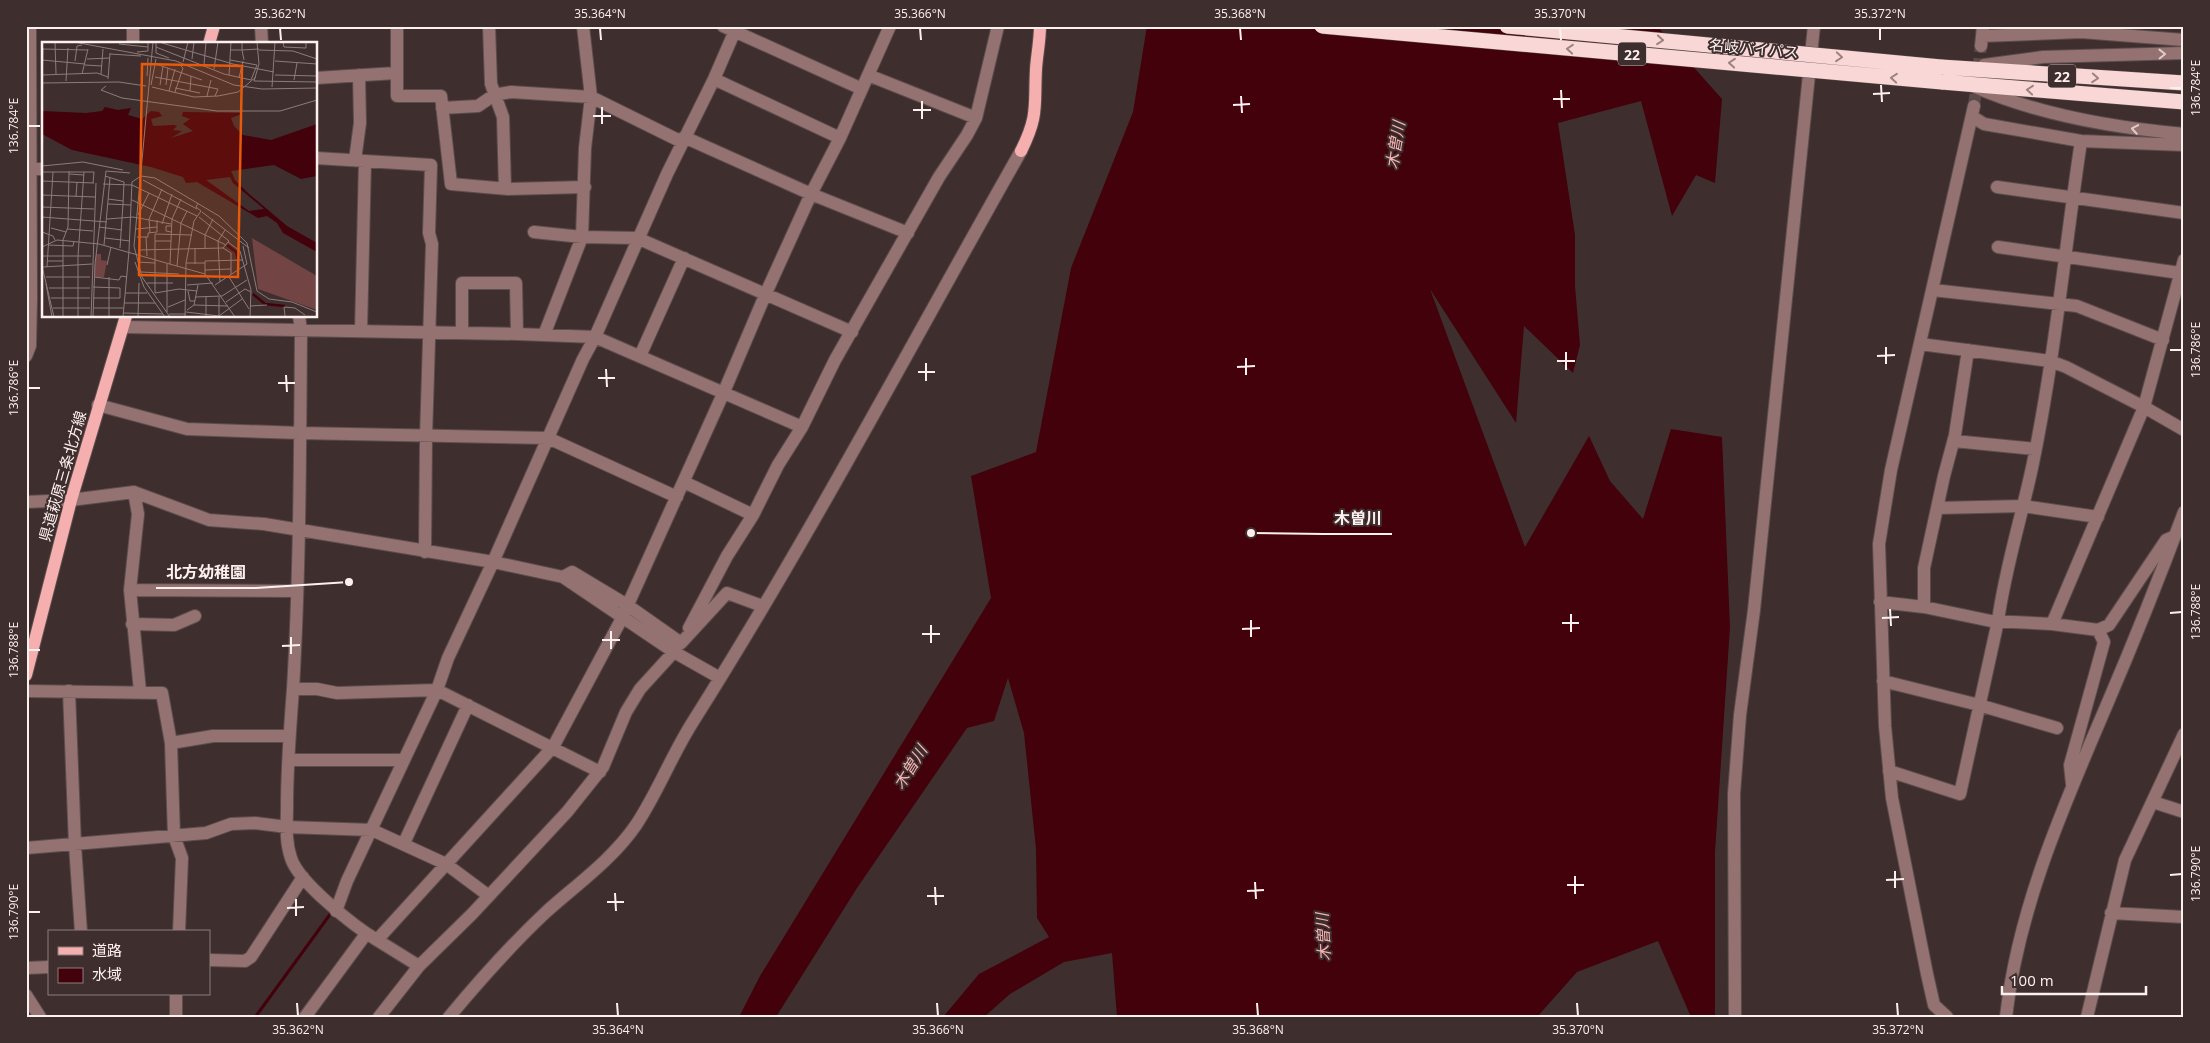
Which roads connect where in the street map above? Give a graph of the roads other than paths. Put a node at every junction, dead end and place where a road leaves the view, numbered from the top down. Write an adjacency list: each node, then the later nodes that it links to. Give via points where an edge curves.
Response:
1 (30, 26): 14 (street); 47 (street)
2 (133, 26): 19 (street)
3 (214, 26): 20 (main road)
4 (261, 26): 21 (street)
5 (397, 26): 24 (street)
6 (489, 26): 32 (street)
7 (584, 26): 33 (street)
8 (890, 26): 26 (street)
9 (998, 26): 36 (street)
10 (1040, 26): 42 (main road, via 1037,108)
11 (1322, 26): 30 (highway, 名岐バイパス / 22, one-way to 11, bridge)
12 (1507, 26): 23 (highway, 名岐バイパス / 22, one-way to 23, bridge)
13 (1814, 26): 171 (street, via 1754,610 1740,715 1734,794)
14 (26, 28)
15 (732, 28): 28 (street); 31 (street)
16 (2061, 29): 17 (street); 18 (street)
17 (1982, 36)
18 (2184, 40)
19 (133, 42)
20 (210, 42)
21 (262, 42)
22 (2184, 54): 23 (street, one-way to 22, via 2042,57)
23 (1949, 68): 29 (highway, 名岐バイパス / 22, one-way to 29)
24 (396, 73): 25 (street); 35 (street, via 397,96 441,96)
25 (359, 75): 27 (street); 44 (street)
26 (868, 76): 31 (street); 36 (street)
27 (318, 78)
28 (714, 79): 38 (street); 39 (street)
29 (2184, 83)
30 (1967, 84): 34 (highway, 名岐バイパス / 22, one-way to 30); 37 (street, one-way to 30, via 2152,132 2011,102)
31 (862, 90): 38 (street)
32 (494, 95): 33 (street, via 511,92); 35 (street, via 478,106); 51 (street, via 503,117)
33 (590, 97): 39 (street); 49 (street)
34 (2184, 102)
35 (442, 108): 46 (street)
36 (976, 118): 56 (street)
37 (2184, 134)
38 (840, 138): 52 (street)
39 (683, 139): 52 (street); 58 (street)
40 (2081, 140): 41 (street); 53 (street); 64 (street, via 1984,124 1973,112)
41 (2184, 145)
42 (1021, 151): 112 (street)
43 (318, 158): 44 (street)
44 (360, 161): 45 (street); 71 (street)
45 (431, 165): 46 (street); 72 (street)
46 (449, 166): 51 (street, via 451,184)
47 (28, 169): 48 (street); 66 (street)
48 (42, 169)
49 (585, 187): 51 (street); 57 (street)
50 (1997, 187): 53 (street)
51 (505, 189)
52 (811, 194): 56 (street); 65 (street)
53 (2072, 196): 54 (street); 61 (street)
54 (2184, 212)
55 (534, 232): 57 (street)
56 (908, 233): 73 (street)
57 (582, 236): 58 (street); 76 (street)
58 (638, 238): 60 (street); 77 (street)
59 (1998, 248): 61 (street)
60 (684, 258): 65 (street); 82 (street)
61 (2065, 258): 63 (street); 67 (street)
62 (2184, 260): 63 (street)
63 (2180, 274): 78 (street)
64 (1932, 290): 67 (street); 79 (street)
65 (766, 293): 73 (street); 84 (street)
66 (34, 298): 81 (street, via 30,346)
67 (2058, 305): 78 (street, via 2078,306); 83 (street)
68 (299, 318): 70 (street)
69 (124, 322): 70 (street); 85 (main road, 県道萩原三条北方線)
70 (301, 330): 71 (street); 89 (street)
71 (361, 331): 72 (street)
72 (430, 332): 74 (street); 90 (street)
73 (852, 332): 87 (street)
74 (462, 333): 75 (street); 75 (street, via 462,283 516,283)
75 (517, 334): 76 (street)
76 (544, 334): 77 (street)
77 (595, 337): 82 (street); 91 (street)
78 (2162, 340): 86 (street)
79 (1920, 344): 80 (street); 111 (street, via 1891,470 1879,544)
80 (1968, 350): 83 (street); 92 (street)
81 (26, 356)
82 (640, 356): 84 (street)
83 (2050, 361): 86 (street); 93 (street)
84 (723, 394): 87 (street); 94 (street)
85 (98, 405): 89 (street, via 187,429); 97 (main road, 県道萩原三条北方線)
86 (2144, 407): 88 (street); 103 (street)
87 (802, 426): 102 (street)
88 (2184, 430)
89 (300, 433): 90 (street); 104 (street)
90 (426, 437): 91 (street); 106 (street)
91 (548, 438): 96 (street); 107 (street)
92 (1954, 441): 93 (street); 100 (street)
93 (2035, 449): 99 (street)
94 (684, 482): 96 (street); 102 (street)
95 (134, 492): 97 (street); 104 (street, via 209,520); 109 (street, via 138,514)
96 (677, 497): 114 (street)
97 (70, 500): 98 (street); 121 (main road, 県道萩原三条北方線)
98 (26, 502)
99 (2023, 506): 100 (street); 103 (street); 116 (street)
100 (1937, 508): 113 (street, via 1924,568)
101 (2184, 512): 105 (street)
102 (753, 515): 120 (street)
103 (2098, 517): 118 (street)
104 (298, 530): 106 (street); 110 (street)
105 (2175, 536): 119 (street, via 2166,540 2109,625); 141 (street)
106 (425, 552): 107 (street)
107 (493, 562): 108 (street); 125 (street, via 448,658)
108 (563, 577): 114 (street, via 568,586); 114 (street, via 572,572); 122 (street, via 674,652)
109 (130, 590): 110 (street); 117 (street)
110 (296, 591): 124 (street)
111 (1880, 602): 113 (street); 123 (street)
112 (762, 606): 120 (street, via 727,593); 122 (street)
113 (1924, 607): 116 (street)
114 (623, 615): 120 (street); 135 (street)
115 (195, 616): 117 (street, via 174,625)
116 (1998, 622): 118 (street); 130 (street)
117 (132, 624): 128 (street)
118 (2052, 624): 119 (street)
119 (2098, 630): 141 (street, via 2104,642 2070,764)
120 (677, 648): 140 (street, via 640,689 626,712)
121 (26, 675)
122 (720, 678): 170 (street, via 676,749 634,828 599,866 543,915)
123 (1883, 681): 130 (street); 139 (street)
124 (292, 689): 125 (street, via 337,693); 133 (street)
125 (437, 690): 129 (street); 138 (street)
126 (26, 691): 127 (street)
127 (69, 691): 128 (street); 148 (street)
128 (140, 691): 134 (street, via 162,693)
129 (468, 705): 135 (street); 147 (street)
130 (1980, 705): 131 (street); 139 (street, via 1960,794)
131 (2057, 728)
132 (2184, 734): 136 (street)
133 (288, 736): 134 (street, via 212,736); 137 (street)
134 (171, 743): 146 (street)
135 (553, 747): 140 (street); 150 (street)
136 (2180, 756): 142 (street)
137 (289, 760): 138 (street); 144 (street)
138 (403, 760): 145 (street)
139 (1889, 771): 172 (street, via 1926,974 1934,1005)
140 (600, 772): 152 (street)
141 (2072, 787): 173 (street, via 2019,941)
142 (2153, 802): 143 (street); 154 (street, via 2125,860)
143 (2184, 812)
144 (287, 827): 145 (street); 146 (street, via 231,824 206,834); 151 (street, via 291,860)
145 (372, 830): 147 (street); 153 (street, via 347,880)
146 (174, 836): 148 (street); 157 (street, via 182,858)
147 (404, 843): 150 (street)
148 (75, 845): 149 (street); 156 (street)
149 (26, 848)
150 (446, 864): 152 (street); 159 (street)
151 (304, 877): 153 (street); 160 (street, via 251,956 245,961)
152 (489, 896): 161 (street)
153 (336, 911): 158 (street)
154 (2111, 914): 155 (street); 174 (street)
155 (2184, 917)
156 (81, 930)
157 (178, 930)
158 (366, 934): 159 (street); 168 (street)
159 (377, 940): 161 (street)
160 (210, 960)
161 (419, 966): 169 (street)
162 (48, 967): 163 (street)
163 (27, 968)
164 (26, 995): 166 (street)
165 (176, 996): 167 (street)
166 (40, 1017)
167 (176, 1017)
168 (305, 1017)
169 (379, 1017)
170 (449, 1017)
171 (1736, 1017)
172 (1946, 1017)
173 (2006, 1017)
174 (2087, 1017)

